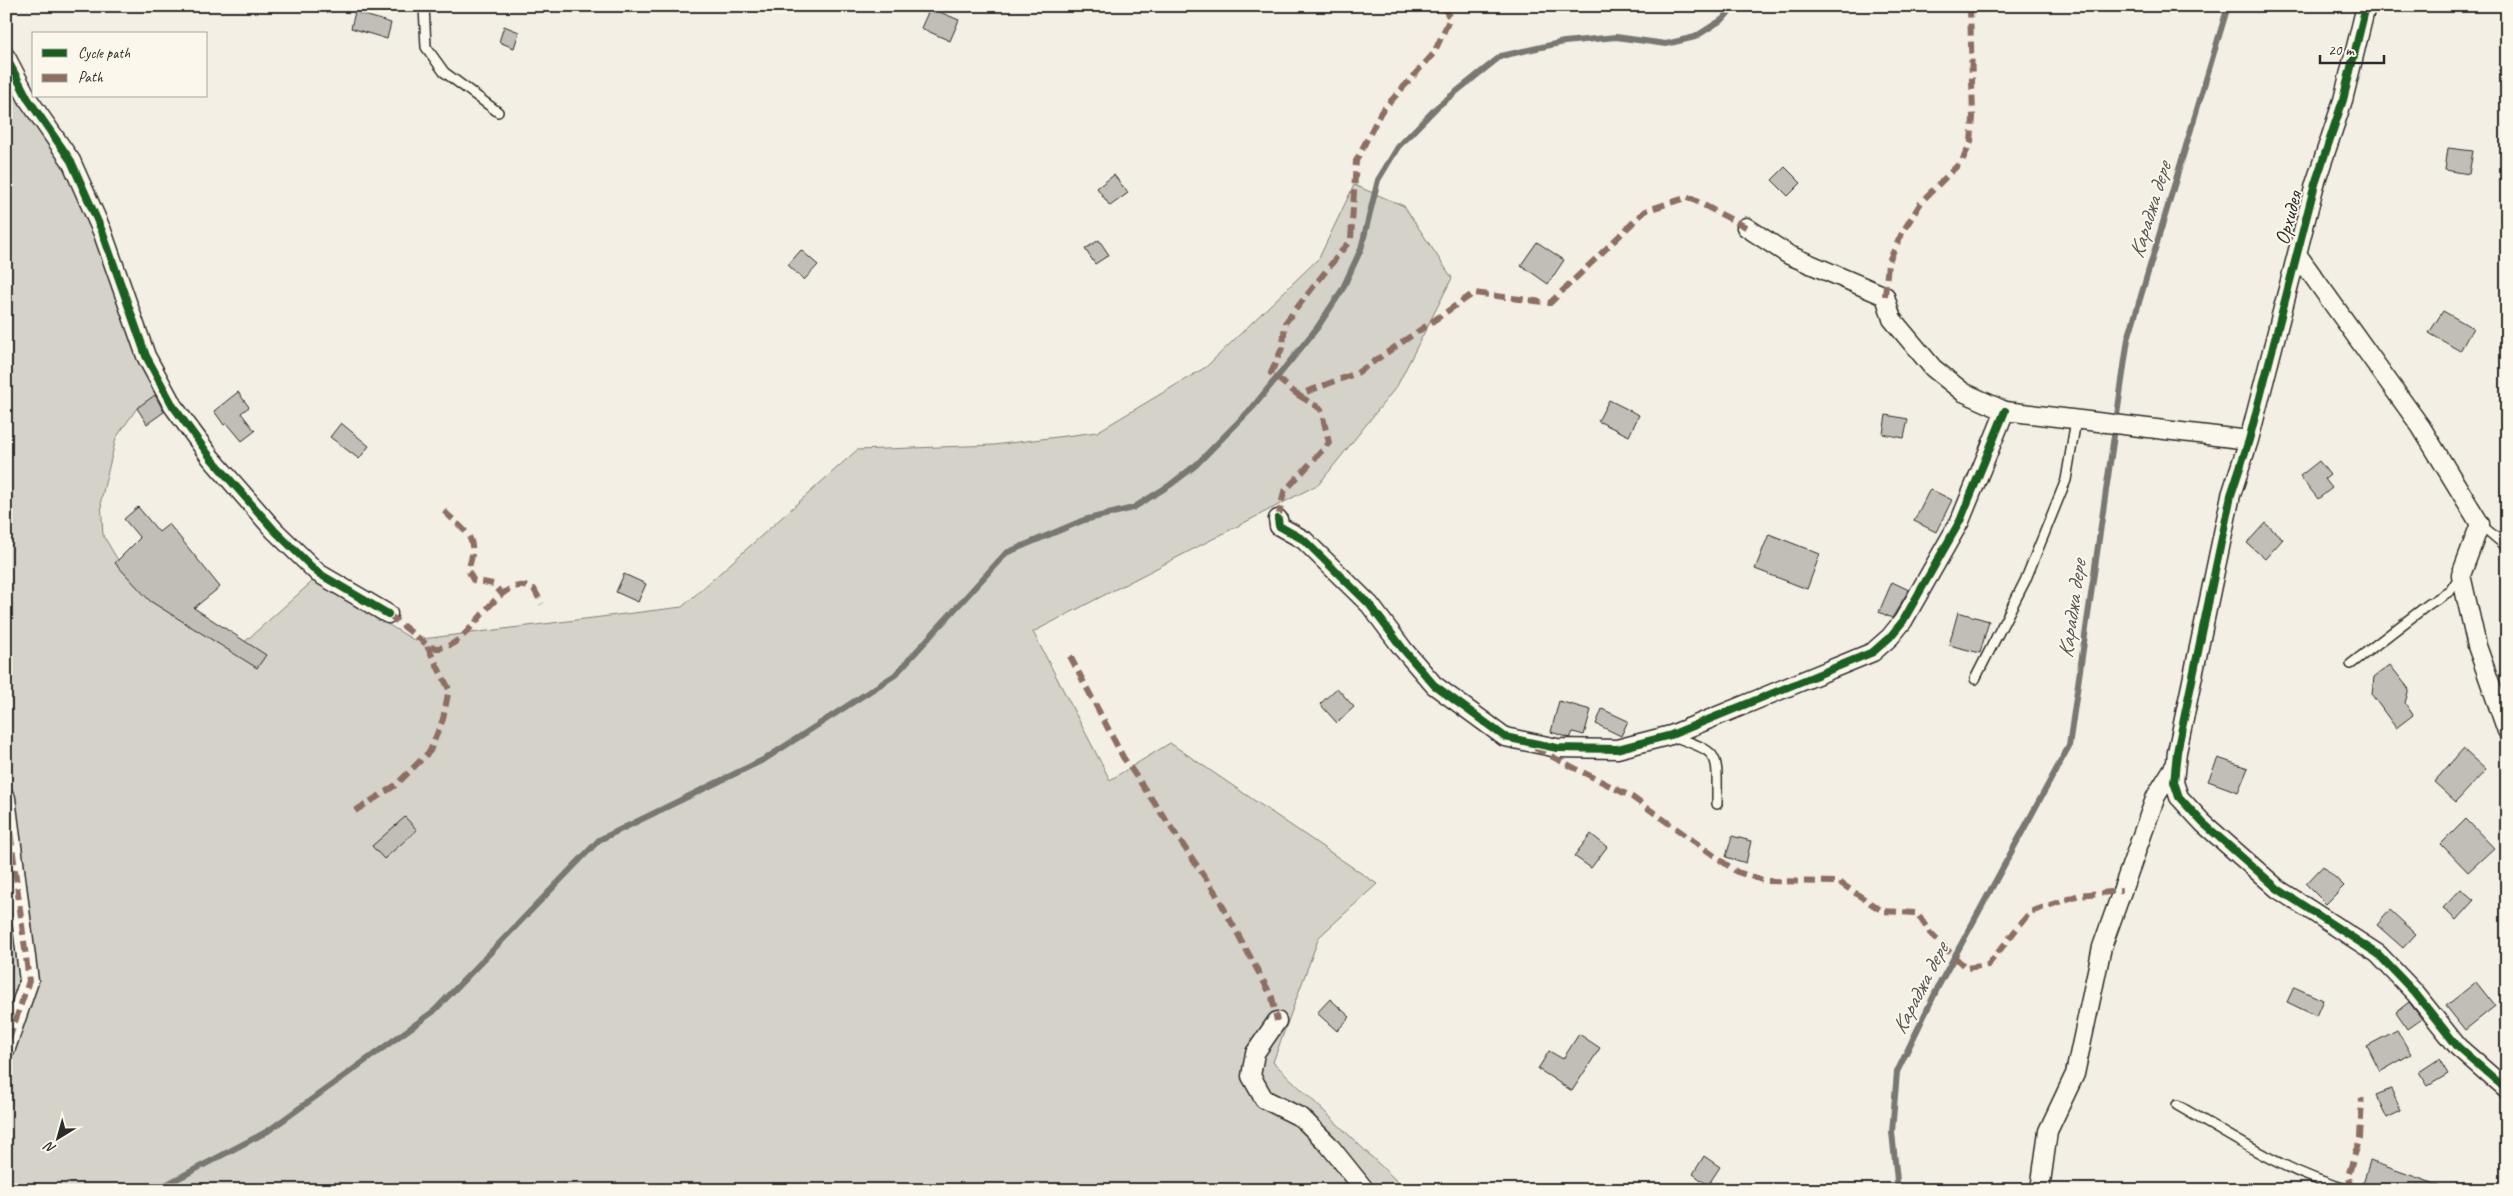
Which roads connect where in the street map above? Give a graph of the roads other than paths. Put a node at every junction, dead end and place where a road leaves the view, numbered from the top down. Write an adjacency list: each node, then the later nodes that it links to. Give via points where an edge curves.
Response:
1 (424, 6): 4 (lane, via 426,47 444,72)
2 (2366, 6): 6 (street, Орхидея, via 2343,100)
3 (6, 57): 14 (street, via 28,99 70,160 102,231 146,356 173,406 211,458 274,530 318,573)
4 (498, 112)
5 (1746, 227): 7 (street, via 1790,255 1886,296 1892,319 1933,368 1963,392)
6 (2296, 254): 9 (street, Орхидея); 11 (street, via 2421,427)
7 (2005, 411): 8 (street); 18 (street, via 1960,521 1904,621 1890,637 1865,656)
8 (2076, 420): 9 (street); 16 (lane, via 2066,480 2025,581)
9 (2249, 440): 19 (street, Орхидея, via 2231,495)
10 (1278, 520): 18 (street, via 1279,526 1304,540 1370,605 1434,685 1505,737 1556,748 1617,749)
11 (2480, 524): 12 (lane); 13 (street)
12 (2507, 547)
13 (2461, 575): 15 (lane, via 2450,591); 17 (street, via 2476,646)
14 (388, 614)
15 (2352, 664)
16 (1975, 679)
17 (2507, 731)
18 (1671, 736): 21 (lane, via 1708,749 1717,762)
19 (2174, 767): 24 (street, via 2179,797 2203,823 2278,889 2378,954 2415,993 2458,1047); 27 (street, via 2156,796 2102,947 2075,1074 2048,1131)
20 (6, 798): 23 (street, via 29,981)
21 (1717, 804)
22 (1276, 1021): 26 (street, via 1255,1053 1251,1076 1264,1099 1302,1118)
23 (6, 1048)
24 (2507, 1090)
25 (2177, 1105): 28 (lane, via 2296,1172)
26 (1365, 1190)
27 (2040, 1190)
28 (2350, 1190)

